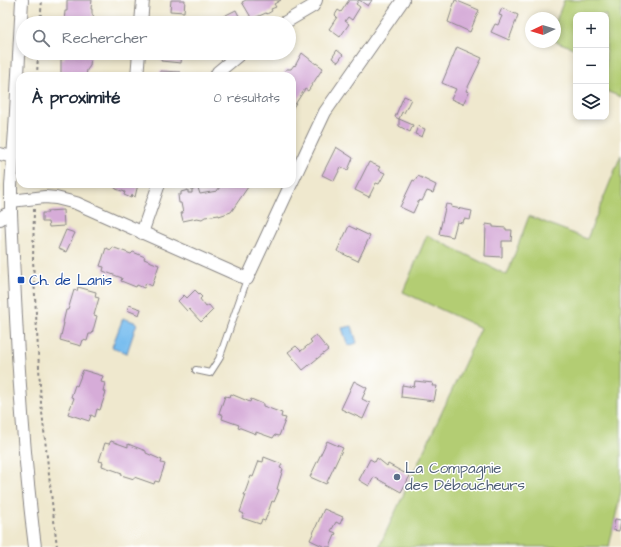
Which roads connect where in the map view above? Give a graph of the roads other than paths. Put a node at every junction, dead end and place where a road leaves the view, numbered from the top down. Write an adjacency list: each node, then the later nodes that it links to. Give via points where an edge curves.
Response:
1 (22, 0): 5 (street)
2 (316, 0): 7 (street, via 313,6)
3 (403, 0): 17 (street, via 325,112)
4 (141, 3): 6 (street)
5 (21, 16)
6 (142, 16)
7 (296, 16)
8 (19, 60): 11 (street)
9 (138, 60): 12 (street)
10 (233, 60): 13 (street)
11 (18, 72)
12 (137, 72)
13 (218, 72)
14 (16, 105): 16 (street)
15 (0, 154): 16 (street)
16 (13, 157): 20 (street)
17 (296, 174)
18 (158, 188): 23 (street)
19 (290, 188): 24 (street)
20 (11, 201): 21 (street); 23 (street, via 56,198 76,203)
21 (11, 214): 22 (street); 26 (street, via 21,408)
22 (0, 219)
23 (142, 233): 24 (street)
24 (247, 279): 25 (lane, via 219,359 210,373)
25 (196, 370)
26 (35, 547)

